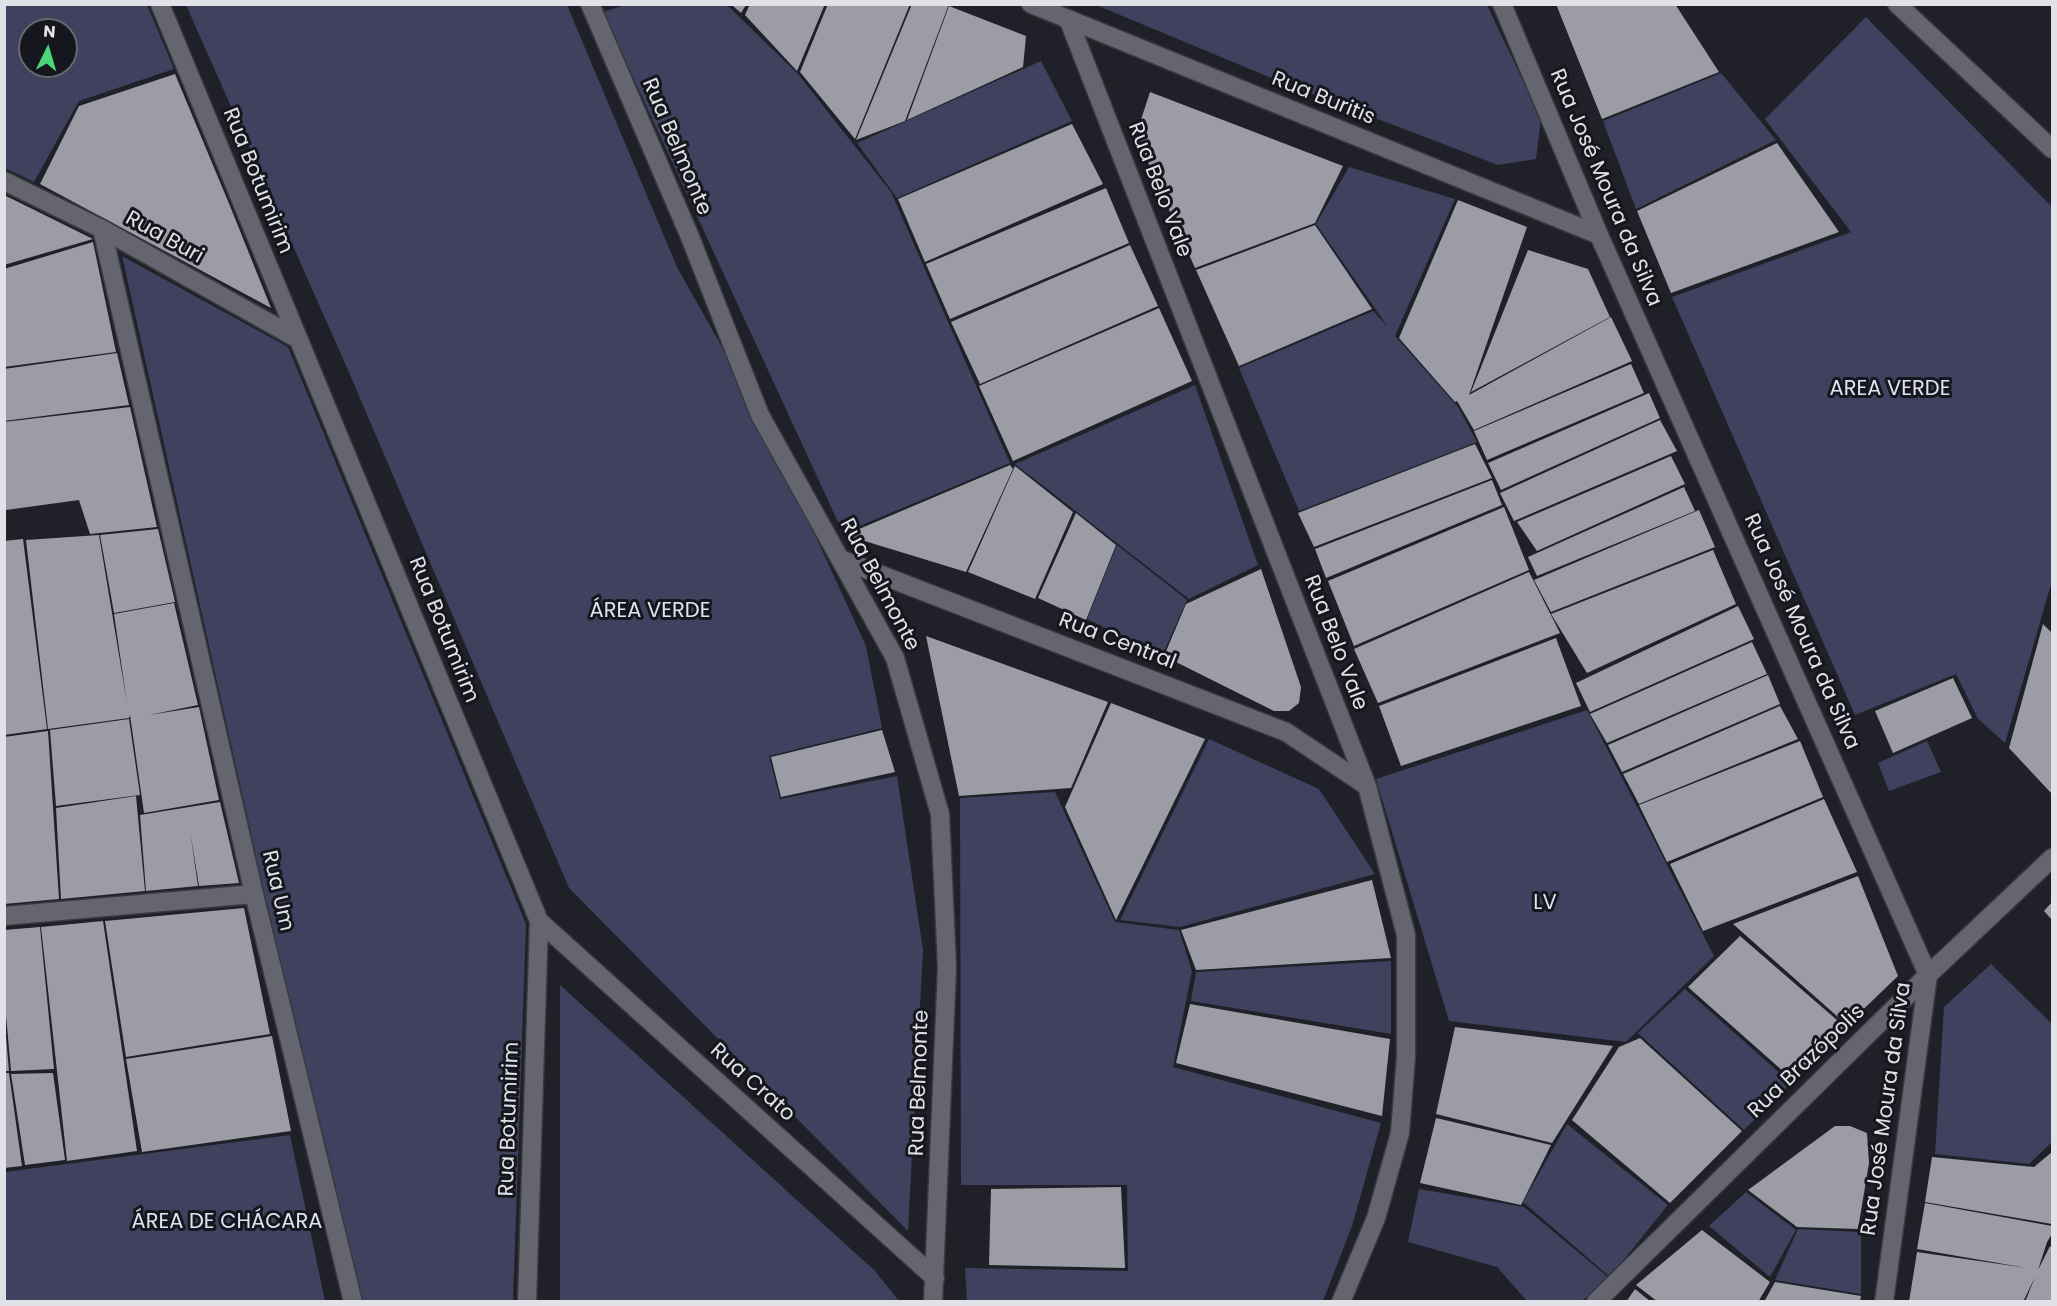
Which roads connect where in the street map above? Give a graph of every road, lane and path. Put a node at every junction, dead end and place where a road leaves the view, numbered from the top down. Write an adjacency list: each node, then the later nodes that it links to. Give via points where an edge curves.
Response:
1 (160, 4): 11 (street, Rua Botumirim)
2 (591, 4): 12 (street, Rua Belmonte, via 760,415)
3 (1031, 4): 6 (street, Rua Buritis)
4 (1502, 4): 10 (street, Rua José Moura da Silva)
5 (1897, 4): 7 (street)
6 (1069, 21): 10 (street, Rua Buritis); 13 (street, Rua Belo Vale)
7 (2052, 149)
8 (4, 181): 9 (street, Rua Buri)
9 (102, 229): 11 (street, Rua Buri); 15 (street, Rua Um)
10 (1599, 235): 18 (street, Rua José Moura da Silva)
11 (298, 339): 17 (street, Rua Botumirim)
12 (840, 559): 13 (street, Rua Central, via 1286,732); 19 (street, Rua Belmonte, via 896,658 940,814 947,967)
13 (1367, 786): 23 (street, Rua Belo Vale, via 1406,935 1406,1056 1400,1133 1376,1218)
14 (2052, 858): 18 (street, Rua Brazópolis)
15 (254, 894): 16 (street); 20 (street, Rua Um)
16 (4, 916)
17 (539, 921): 19 (street, Rua Crato); 21 (street, Rua Botumirim)
18 (1928, 975): 24 (street, Rua Brazópolis); 25 (street, Rua José Moura da Silva)
19 (935, 1278): 22 (street, Rua Belmonte)
20 (353, 1302)
21 (527, 1302)
22 (933, 1302)
23 (1341, 1302)
24 (1596, 1302)
25 (1884, 1302)

